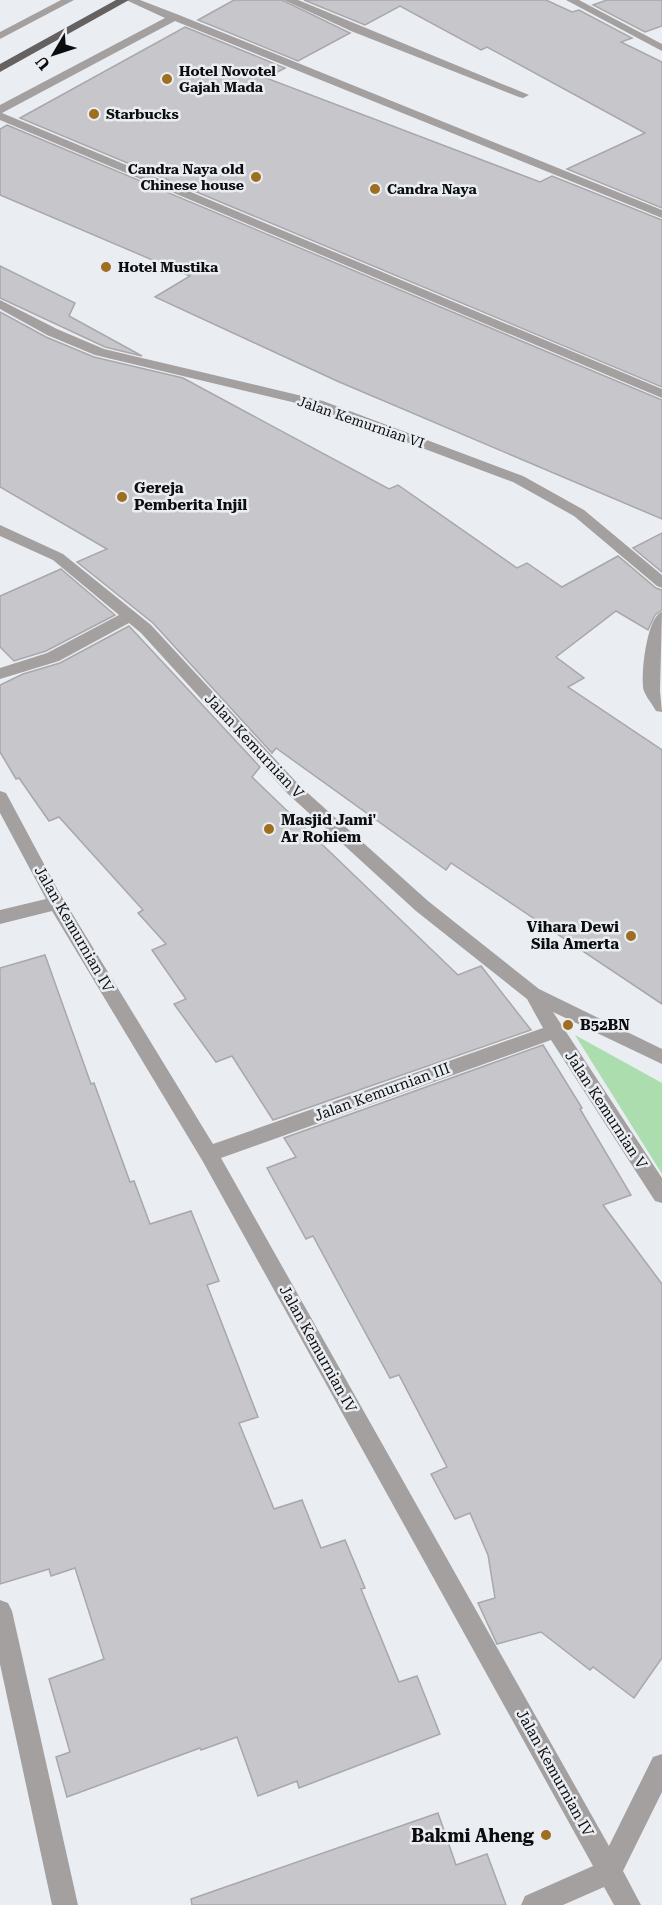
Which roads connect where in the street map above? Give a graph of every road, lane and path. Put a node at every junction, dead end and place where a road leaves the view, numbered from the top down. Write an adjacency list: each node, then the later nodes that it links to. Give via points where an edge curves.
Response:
1 (69, 0): 7 (street)
2 (124, 0): 9 (main road)
3 (131, 0): 6 (street)
4 (289, 0): 12 (street)
5 (571, 0): 8 (street)
6 (175, 17): 13 (street); 15 (street)
7 (0, 36)
8 (662, 48)
9 (30, 53): 10 (main road); 11 (main road)
10 (0, 62)
11 (0, 69)
12 (523, 95)
13 (0, 110)
14 (0, 116): 17 (street)
15 (662, 214)
16 (0, 304): 19 (street, Jalan Kemurnian VI, via 100,352 318,404 518,480 579,513)
17 (662, 394)
18 (0, 530): 20 (street, Jalan Kemurnian V, via 58,557)
19 (662, 583)
20 (130, 616): 22 (street, via 53,657); 27 (street, Jalan Kemurnian V, via 294,790 422,906)
21 (662, 617): 23 (street, via 654,642 652,691)
22 (0, 674)
23 (662, 707)
24 (0, 797): 25 (street, Jalan Kemurnian IV)
25 (57, 903): 26 (street); 30 (street, Jalan Kemurnian IV)
26 (0, 917)
27 (533, 994): 28 (street, Jalan Kemurnian V); 29 (street, Jalan Kemurnian V)
28 (555, 1031): 30 (street, Jalan Kemurnian III); 31 (street, Jalan Kemurnian V)
29 (662, 1057)
30 (209, 1154): 34 (street, Jalan Kemurnian IV)
31 (662, 1195)
32 (0, 1611): 35 (street)
33 (662, 1766): 34 (street)
34 (610, 1871): 36 (street); 37 (street, Jalan Kemurnian IV)
35 (65, 1905)
36 (534, 1905)
37 (628, 1905)

